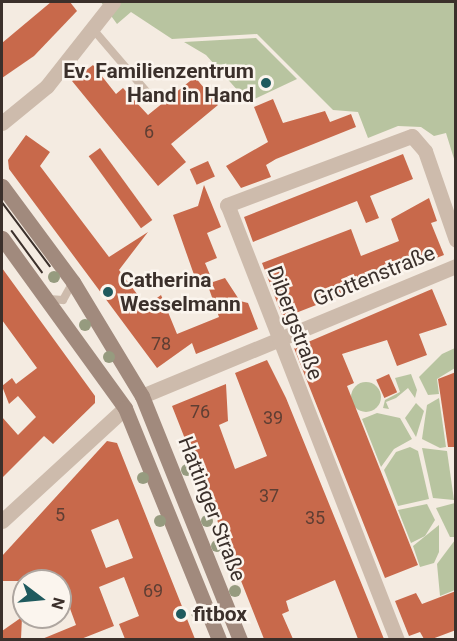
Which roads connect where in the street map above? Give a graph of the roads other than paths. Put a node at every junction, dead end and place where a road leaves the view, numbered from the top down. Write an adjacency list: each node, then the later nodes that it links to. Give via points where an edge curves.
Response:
1 (113, 2): 2 (street)
2 (91, 27): 3 (lane); 4 (street, via 47,86)
3 (152, 98)
4 (2, 123)
5 (2, 186): 9 (main road, Hattinger Straße)
6 (2, 238): 10 (main road, Hattinger Straße)
7 (456, 240): 11 (street, Dibergstraße, via 425,151 412,136 227,205)
8 (456, 266): 11 (street, Grottenstraße)
9 (73, 282): 10 (lane, via 63,300); 12 (main road, Hattinger Straße)
10 (47, 298): 13 (main road, Hattinger Straße)
11 (277, 337): 12 (street, Grottenstraße); 17 (street, Dibergstraße)
12 (142, 396): 13 (main road); 16 (main road, Hattinger Straße)
13 (125, 408): 14 (street); 15 (main road, Hattinger Straße)
14 (2, 521)
15 (219, 639)
16 (240, 639)
17 (397, 639)

